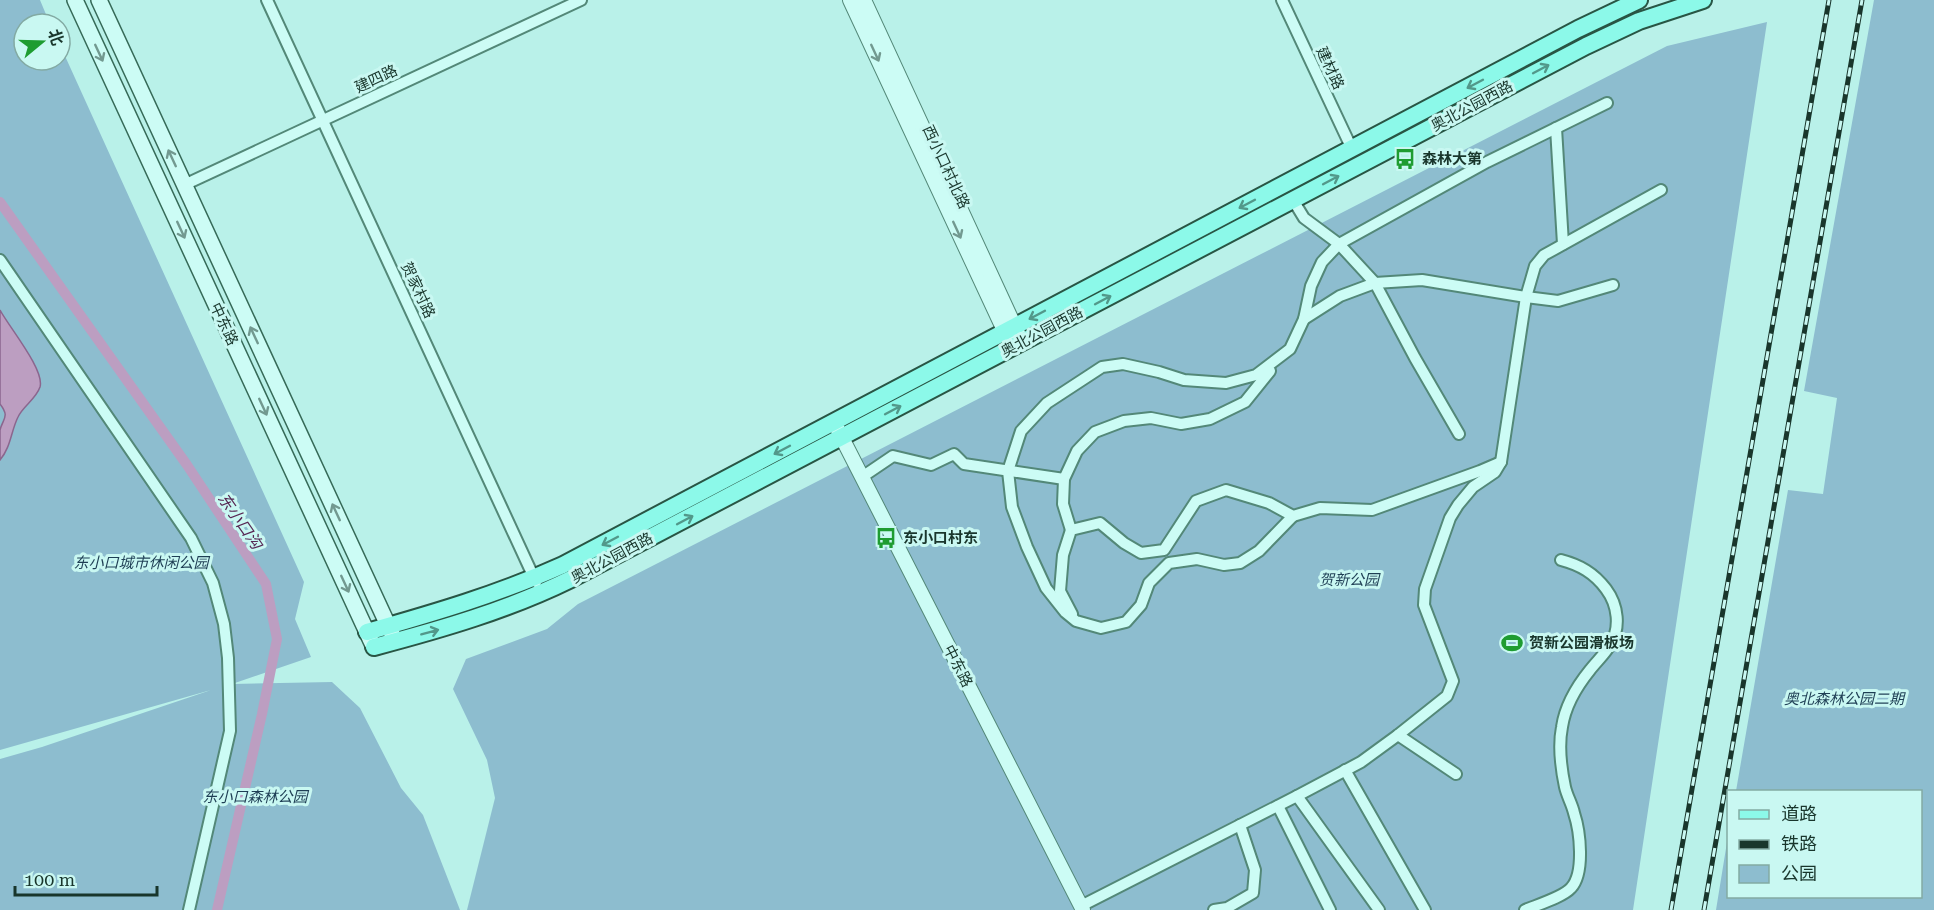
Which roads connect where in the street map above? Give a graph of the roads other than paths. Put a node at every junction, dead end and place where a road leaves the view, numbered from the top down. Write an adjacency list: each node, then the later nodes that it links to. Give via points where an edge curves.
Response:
1 (75, 0): 40 (main road, 中东路, one-way to 40)
2 (99, 0): 14 (main road, 中东路, one-way to 2)
3 (267, 0): 11 (street, 贺家村路)
4 (581, 0): 11 (street, 建四路)
5 (850, 0): 24 (street, 西小口村北路, one-way to 24)
6 (864, 0): 24 (street, 西小口村北路)
7 (1282, 0): 13 (street, 建材路)
8 (1639, 0): 13 (main road, 奥北公园西路, one-way to 13)
9 (1697, 1): 16 (main road, 奥北公园西路, one-way to 9, via 1586,46 1639,21)
10 (1607, 103): 12 (street)
11 (322, 120): 14 (street, 建四路); 36 (street, 贺家村路)
12 (1556, 128): 17 (street); 18 (street)
13 (1352, 149): 24 (main road, 奥北公园西路, one-way to 24)
14 (184, 184): 39 (main road, 中东路, one-way to 14)
15 (1661, 190): 18 (street)
16 (1293, 200): 17 (street, via 1304,218); 25 (main road, 奥北公园西路, one-way to 16)
17 (1339, 244): 20 (street); 23 (street, via 1322,262 1311,286)
18 (1563, 244): 22 (street, via 1534,266)
19 (0, 260): 50 (street, via 191,538 216,594 228,658 230,731)
20 (1375, 283): 22 (street, via 1422,280); 23 (street, via 1340,296); 28 (street)
21 (1613, 285): 22 (street, via 1558,300)
22 (1526, 297): 29 (street)
23 (1304, 319): 26 (street)
24 (1010, 329): 25 (street, 西小口村北路); 27 (main road, 奥北公园西路)
25 (1017, 345): 27 (main road, 奥北公园西路, one-way to 25)
26 (1290, 349): 30 (street, via 1257,375 1226,382 1184,380 1123,364 1102,367 1047,403 1021,431); 32 (street, via 1245,402 1210,419 1181,424 1151,418 1124,421 1095,432 1077,451)
27 (838, 430): 31 (street, 中东路); 36 (main road, 奥北公园西路, one-way to 36); 37 (main road, 奥北公园西路, one-way to 27)
28 (1459, 434)
29 (1501, 462): 33 (street, via 1372,510 1320,508); 43 (street, via 1495,472 1473,487 1450,518 1425,589 1424,605 1453,681 1447,696)
30 (1008, 471): 31 (street, via 964,464 954,454 931,465 893,456); 32 (street); 38 (street, via 1012,507 1027,547 1046,588)
31 (862, 477): 49 (street, 中东路)
32 (1064, 479): 34 (street, via 1063,504)
33 (1293, 516): 34 (street, via 1269,503 1226,490 1196,501 1164,550 1141,553 1100,523); 38 (street, via 1259,551 1240,563 1224,565 1197,559 1169,563 1149,583 1141,606 1126,622 1101,628)
34 (1071, 530): 38 (street, via 1063,555 1060,591)
35 (1561, 560): 55 (street, via 1585,568 1598,579 1616,611 1616,629 1610,645 1578,686 1562,729 1565,789 1579,829 1576,881 1570,890)
36 (534, 578): 37 (street, 贺家村路); 39 (main road, 奥北公园西路)
37 (542, 594): 41 (main road, 奥北公园西路, one-way to 37)
38 (1076, 621)
39 (389, 626): 40 (main road, 奥北公园西路); 41 (main road, 中东路)
40 (367, 632): 42 (main road, 中东路)
41 (396, 641): 42 (main road, 奥北公园西路)
42 (374, 647)
43 (1398, 735): 44 (street); 45 (street)
44 (1346, 770): 46 (street); 54 (street)
45 (1456, 774)
46 (1297, 796): 47 (street); 53 (street)
47 (1278, 806): 48 (street); 52 (street)
48 (1240, 825): 49 (street); 51 (street, via 1255,870 1253,893 1227,908)
49 (1082, 908)
50 (189, 910)
51 (1214, 910)
52 (1330, 910)
53 (1379, 910)
54 (1425, 910)
55 (1525, 910)

